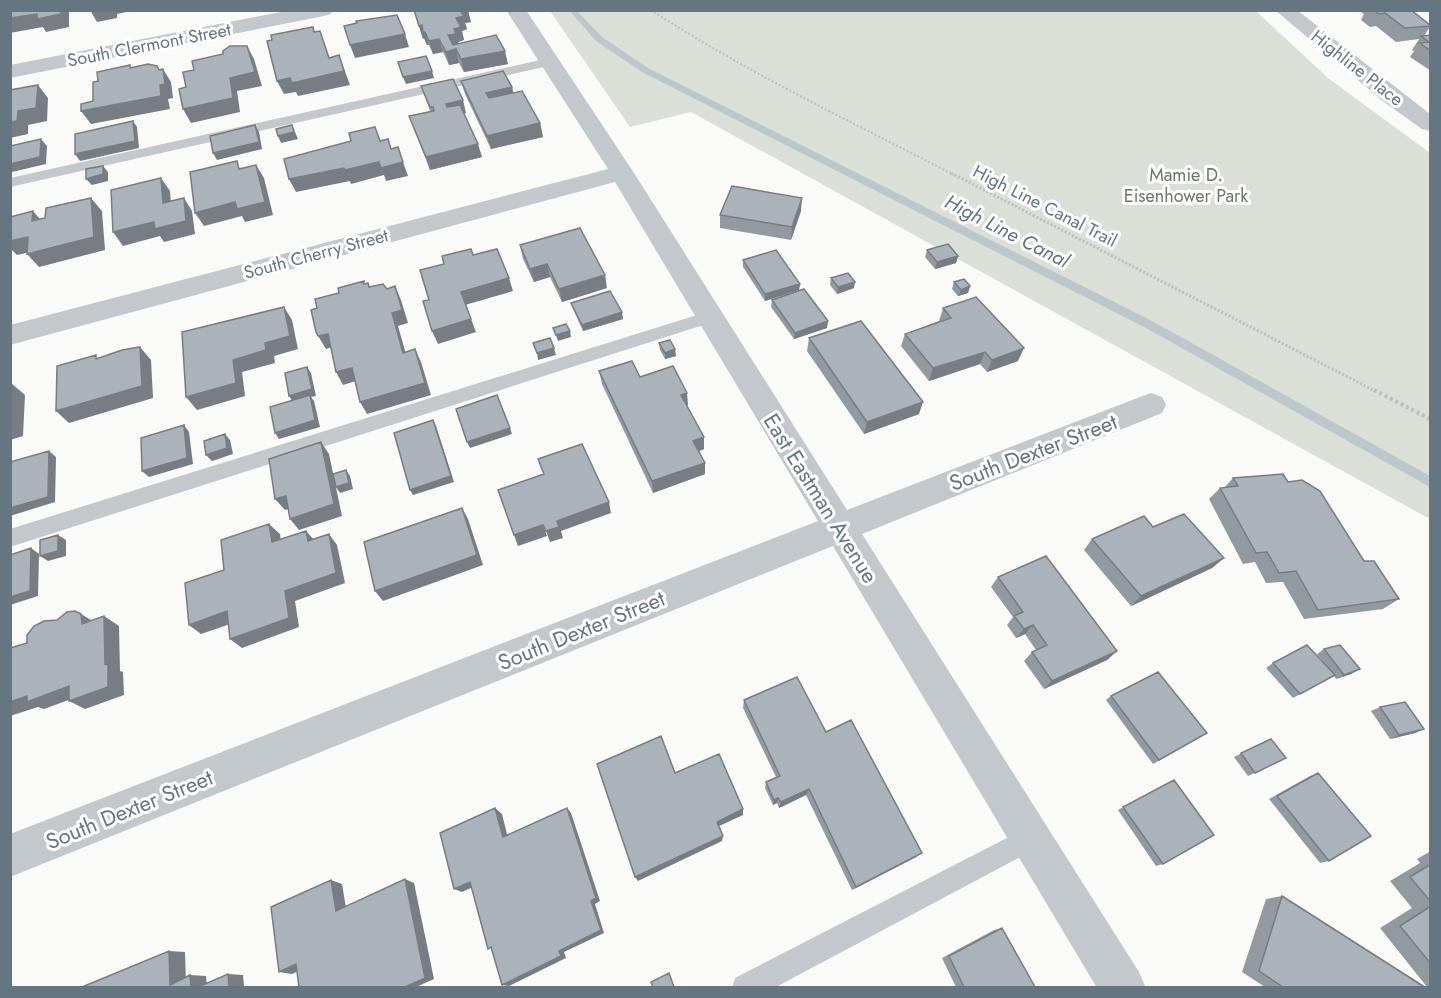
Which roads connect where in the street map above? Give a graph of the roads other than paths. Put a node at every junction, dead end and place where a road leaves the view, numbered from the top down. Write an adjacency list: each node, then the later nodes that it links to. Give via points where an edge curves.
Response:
1 (324, 10): 5 (street, South Clermont Street)
2 (516, 10): 4 (street, East Eastman Avenue)
3 (1284, 10): 6 (street, Highline Place)
4 (549, 62): 7 (street, East Eastman Avenue); 8 (lane)
5 (10, 72)
6 (1431, 124)
7 (622, 173): 9 (street, East Eastman Avenue); 10 (street, South Cherry Street)
8 (10, 183)
9 (710, 317): 12 (street, East Eastman Avenue); 13 (lane)
10 (10, 335)
11 (1151, 405): 12 (street, South Dexter Street)
12 (839, 528): 14 (street, East Eastman Avenue); 15 (street, South Dexter Street)
13 (10, 538)
14 (1030, 838): 16 (lane); 17 (street, East Eastman Avenue)
15 (10, 856)
16 (745, 987)
17 (1123, 987)

